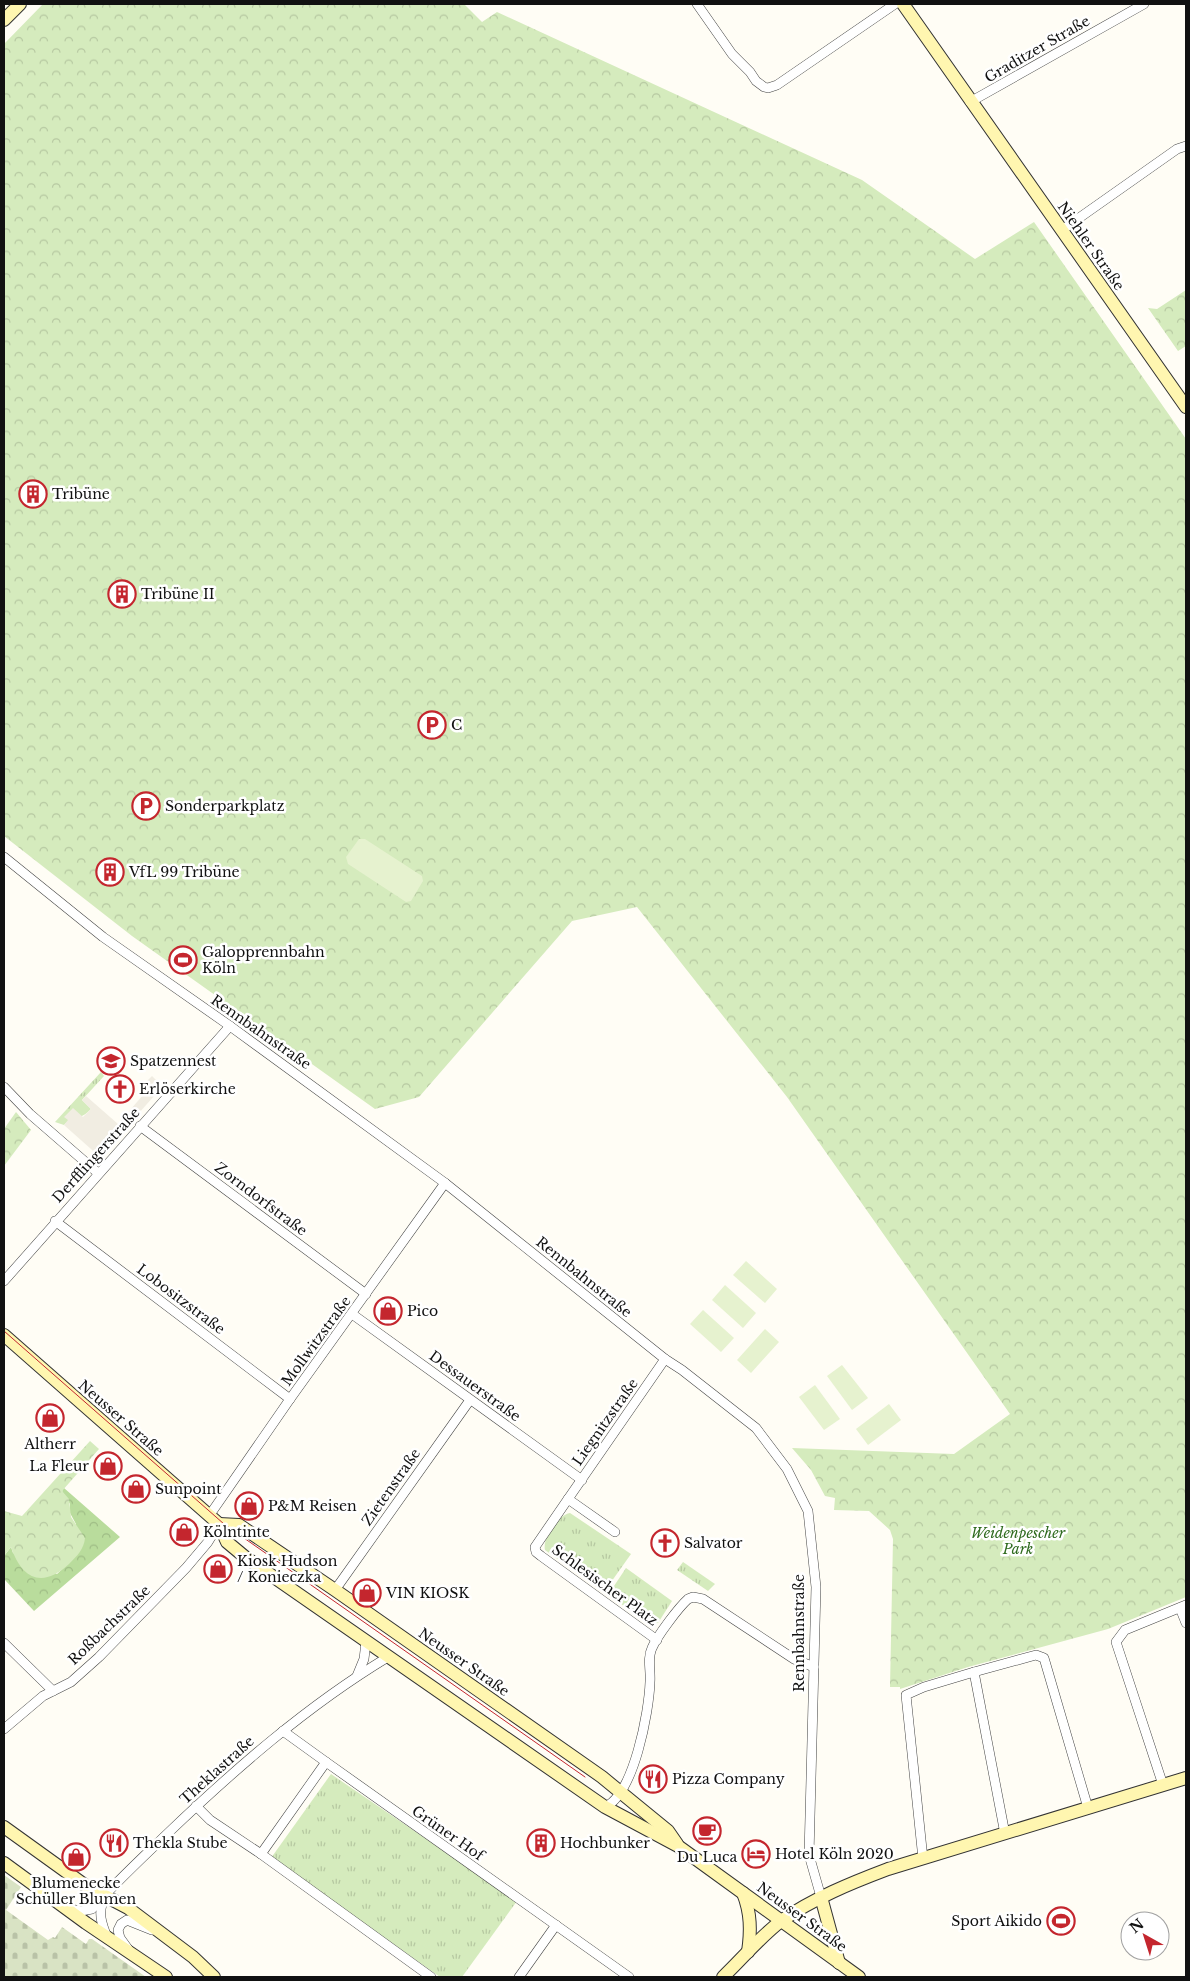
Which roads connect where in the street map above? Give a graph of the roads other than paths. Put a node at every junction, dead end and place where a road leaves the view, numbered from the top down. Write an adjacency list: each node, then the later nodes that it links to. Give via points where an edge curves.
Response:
1 (20, 4): 6 (main road)
2 (697, 4): 3 (street, via 732,54 756,81 768,88)
3 (895, 4)
4 (902, 4): 7 (main road, Niehler Straße)
5 (1144, 4): 7 (street, Graditzer Straße)
6 (4, 20)
7 (970, 102): 9 (main road, Niehler Straße)
8 (1186, 146): 9 (street, via 1177,148)
9 (1062, 230): 10 (main road, Niehler Straße)
10 (1186, 407)
11 (4, 857): 12 (street, Rennbahnstraße, via 103,937)
12 (230, 1026): 14 (street, Derfflingerstraße); 16 (street, Rennbahnstraße)
13 (4, 1087): 15 (street)
14 (140, 1126): 15 (street, Derfflingerstraße); 19 (street, Zorndorfstraße)
15 (98, 1173): 17 (street, Derfflingerstraße)
16 (445, 1182): 19 (street, Mollwitzstraße); 22 (street, Rennbahnstraße)
17 (55, 1221): 18 (street, Derfflingerstraße); 23 (street, Lobositzstraße)
18 (4, 1281)
19 (366, 1294): 20 (street, Mollwitzstraße)
20 (352, 1314): 23 (street, Mollwitzstraße); 24 (street, Dessauerstraße)
21 (4, 1335): 27 (main road, Neusser Straße)
22 (665, 1359): 25 (street, Liegnitzstraße); 36 (street, Rennbahnstraße, via 756,1428 787,1469 804,1499 811,1527 816,1587)
23 (290, 1399): 27 (street, Mollwitzstraße)
24 (470, 1400): 25 (street, Dessauerstraße); 29 (street, Zietenstraße)
25 (582, 1480): 26 (street, Liegnitzstraße)
26 (568, 1499): 28 (street); 32 (street, Schlesischer Platz, via 535,1547 536,1552)
27 (214, 1520): 29 (main road, Neusser Straße, via 239,1525); 33 (main road, Neusser Straße, via 227,1542 245,1557); 39 (street, Roßbachstraße, via 208,1542 186,1568 71,1682)
28 (615, 1532)
29 (335, 1590): 45 (main road, Neusser Straße)
30 (1183, 1606): 31 (street); 44 (street, via 1125,1630 1116,1642)
31 (1186, 1623)
32 (658, 1640): 36 (street, via 684,1602 698,1597 794,1658); 45 (street, via 650,1654 649,1693 637,1759)
33 (366, 1642): 35 (main road, Neusser Straße); 38 (street)
34 (4, 1643): 39 (street)
35 (388, 1657): 38 (street, Theklastraße); 47 (main road, Neusser Straße)
36 (814, 1667): 57 (street, Rennbahnstraße, via 809,1855)
37 (974, 1672): 48 (street, via 1036,1654 1044,1658); 50 (street); 53 (street, via 906,1696)
38 (357, 1676): 41 (street, Theklastraße)
39 (53, 1691): 40 (street, Roßbachstraße)
40 (4, 1729)
41 (283, 1731): 42 (street, Grüner Hof); 46 (street, Theklastraße)
42 (326, 1762): 52 (street); 60 (street, Grüner Hof)
43 (1186, 1778): 44 (main road)
44 (1163, 1785): 48 (main road)
45 (620, 1792): 47 (street); 51 (main road, Neusser Straße, via 668,1831)
46 (196, 1806): 52 (street, via 210,1820); 56 (street, Theklastraße)
47 (605, 1808): 51 (main road, Neusser Straße)
48 (1088, 1808): 50 (main road)
49 (4, 1827): 56 (main road)
50 (1005, 1834): 53 (main road)
51 (678, 1846): 55 (main road, Neusser Straße)
52 (262, 1854): 68 (street)
53 (923, 1859): 57 (main road, via 888,1869)
54 (4, 1863): 58 (main road)
55 (743, 1893): 59 (main road, Neusser Straße); 63 (main road, via 750,1920)
56 (104, 1896): 58 (street, Theklastraße, via 92,1909); 61 (main road, via 128,1908); 62 (street, via 101,1921)
57 (821, 1897): 59 (main road); 65 (main road)
58 (67, 1909): 62 (main road)
59 (782, 1921): 63 (main road); 65 (main road, Neusser Straße)
60 (556, 1925): 69 (street); 70 (street, Grüner Hof)
61 (164, 1934): 64 (street, via 127,1920 118,1930); 67 (main road)
62 (108, 1936): 64 (main road)
63 (748, 1952): 71 (main road)
64 (131, 1953): 66 (main road)
65 (839, 1963): 72 (main road, Neusser Straße)
66 (166, 1977)
67 (214, 1977)
68 (431, 1977)
69 (519, 1977)
70 (629, 1977)
71 (723, 1977)
72 (859, 1977)

